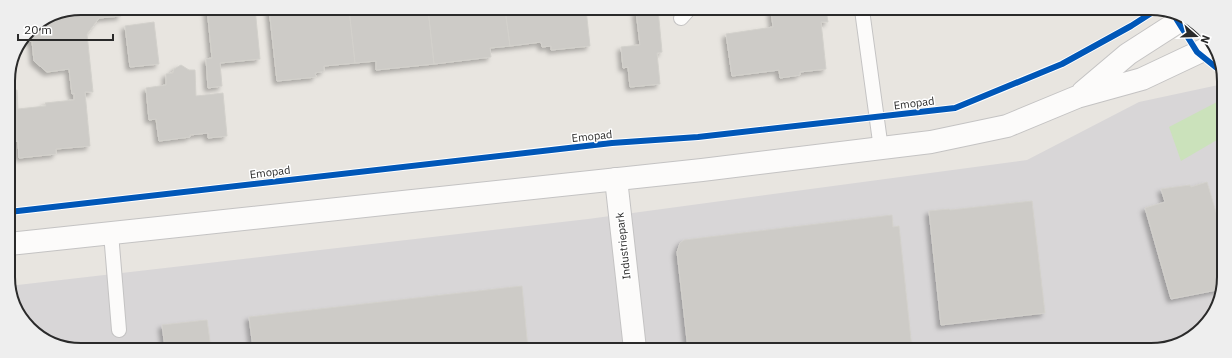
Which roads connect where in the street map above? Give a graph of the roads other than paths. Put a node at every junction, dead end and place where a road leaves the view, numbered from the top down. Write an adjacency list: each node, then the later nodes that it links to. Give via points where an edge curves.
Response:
1 (863, 15): 5 (lane)
2 (1179, 21): 4 (main road, via 1128,54)
3 (1208, 48): 4 (main road, via 1142,79)
4 (1077, 97): 5 (main road, via 1007,126 931,142)
5 (881, 149): 6 (main road)
6 (616, 179): 7 (main road); 10 (main road, Industriepark)
7 (111, 233): 8 (main road); 9 (lane)
8 (15, 243)
9 (119, 330)
10 (634, 343)

